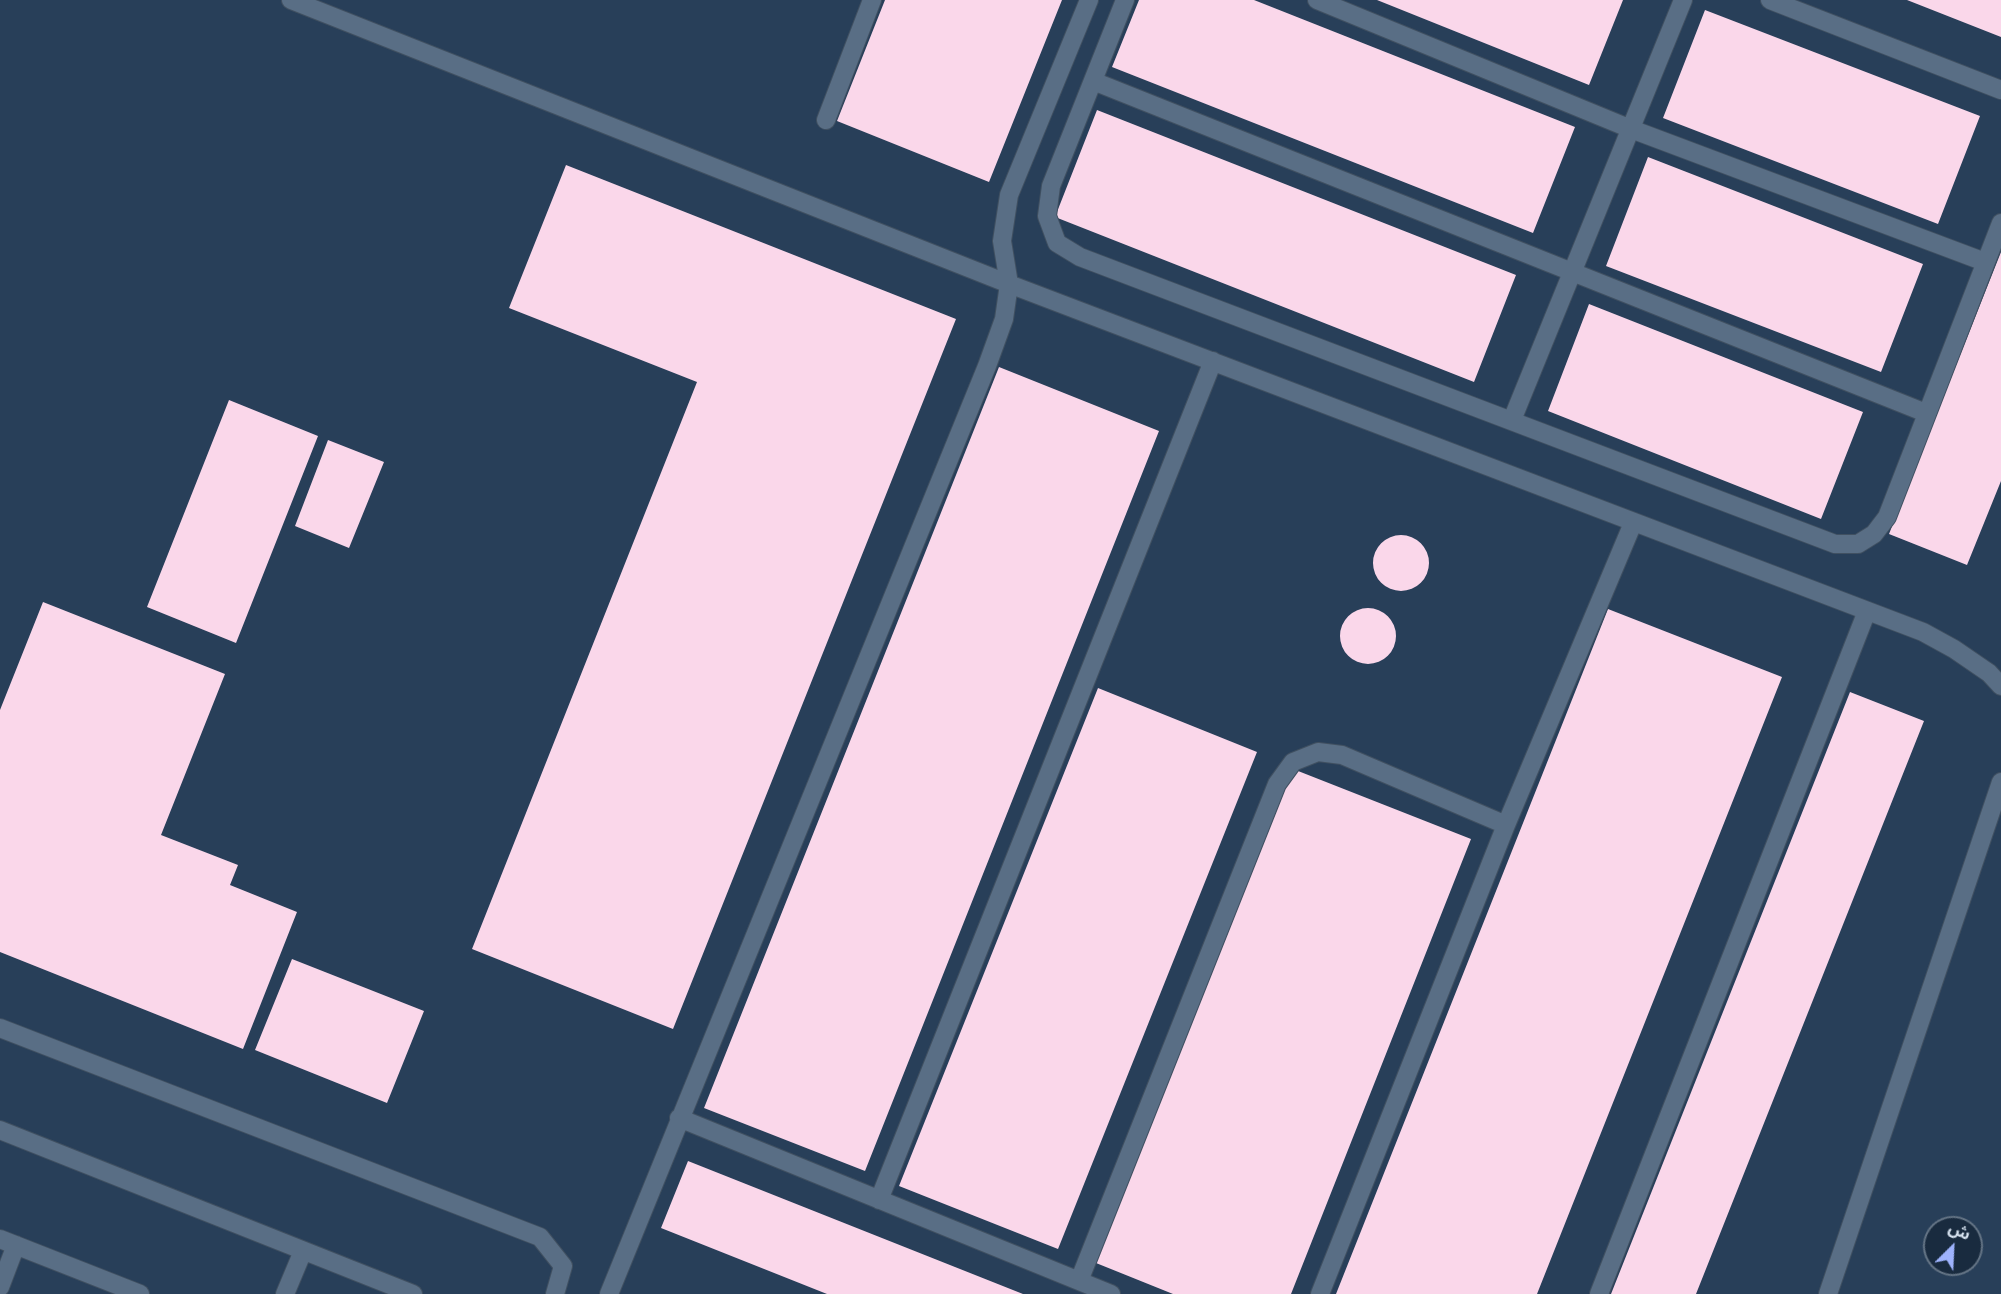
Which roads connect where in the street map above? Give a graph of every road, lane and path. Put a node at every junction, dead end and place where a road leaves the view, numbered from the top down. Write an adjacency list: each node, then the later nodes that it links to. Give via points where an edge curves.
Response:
1 (291, 0): 15 (street)
2 (872, 0): 10 (street)
3 (1089, 0): 15 (street, via 1009,195 1002,241)
4 (1125, 0): 8 (street)
5 (1317, 0): 11 (street)
6 (1683, 0): 11 (street)
7 (1770, 0): 9 (street)
8 (1093, 81): 14 (street); 18 (street, via 1051,186 1047,216 1058,243 1080,257)
9 (2001, 90)
10 (825, 120)
11 (1631, 129): 13 (street); 14 (street)
12 (2001, 222): 13 (street)
13 (1985, 262): 17 (street)
14 (1573, 271): 17 (street); 18 (street)
15 (1009, 284): 16 (street); 25 (street, via 1004,319 987,366)
16 (1213, 361): 19 (street); 27 (street)
17 (1926, 413): 18 (street, via 1887,518 1874,534 1858,544 1835,544)
18 (1512, 420)
19 (1633, 522): 20 (street); 23 (street)
20 (1867, 611): 21 (street, via 1923,632 1989,673); 39 (street)
21 (2001, 686)
22 (2001, 782): 40 (street)
23 (1506, 825): 30 (street, via 1342,754 1318,752 1293,762 1277,784); 38 (street)
24 (0, 1029): 35 (street, via 540,1237 563,1266)
25 (679, 1118): 27 (street); 36 (street)
26 (0, 1130): 29 (street)
27 (879, 1200): 30 (street)
28 (8, 1242): 31 (street); 32 (street)
29 (303, 1251): 33 (street); 34 (street)
30 (1079, 1281): 37 (street)
31 (0, 1287)
32 (140, 1294)
33 (285, 1294)
34 (413, 1294)
35 (555, 1294)
36 (609, 1294)
37 (1111, 1294)
38 (1320, 1294)
39 (1599, 1294)
40 (1828, 1294)

